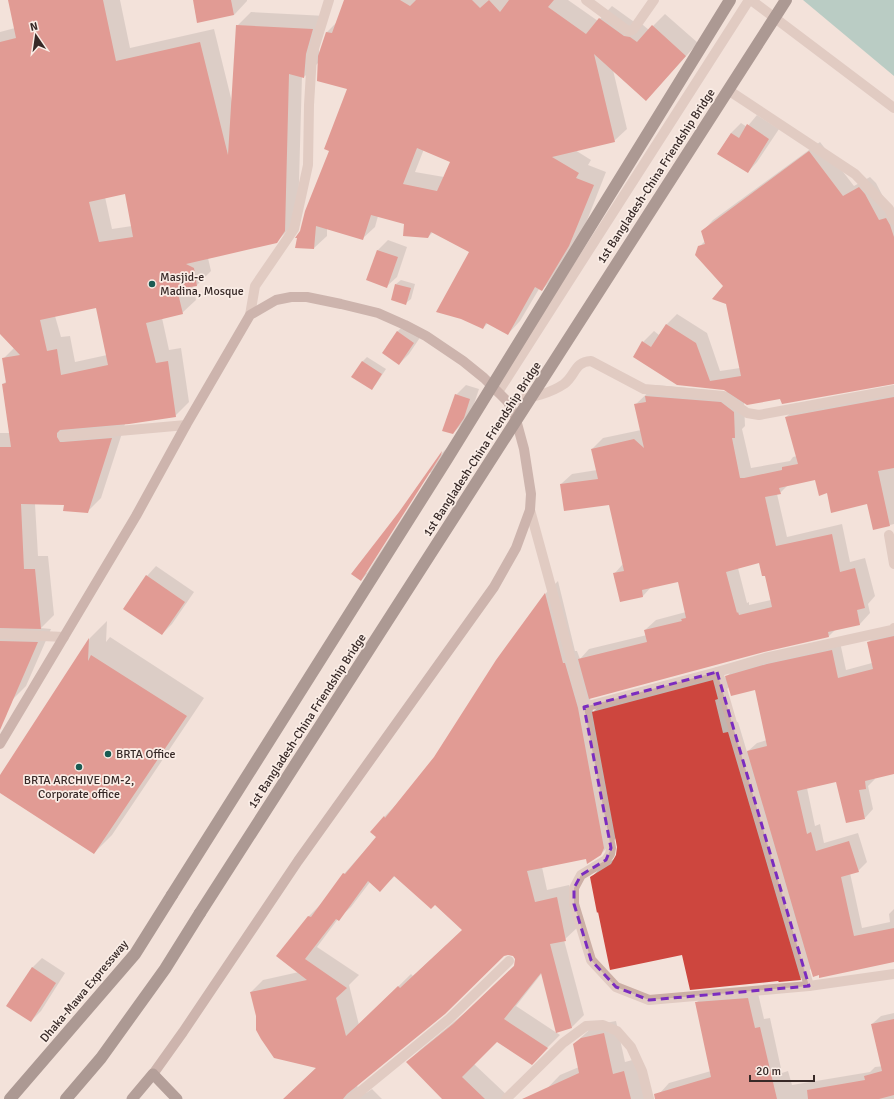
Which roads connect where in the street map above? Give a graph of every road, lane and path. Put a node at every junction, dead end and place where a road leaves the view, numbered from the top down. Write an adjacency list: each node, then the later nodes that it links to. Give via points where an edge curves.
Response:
1 (329, 0): 10 (street, via 312,56 308,165 294,229 255,286)
2 (586, 0): 3 (street, via 628,31 633,30)
3 (654, 0)
4 (730, 0): 25 (highway, 1st Bangladesh-China Friendship Bridge, bridge, via 447,460)
5 (750, 0): 8 (street); 12 (street)
6 (786, 0): 7 (highway, 1st Bangladesh-China Friendship Bridge, bridge)
7 (728, 90): 9 (street, via 855,174 889,209); 31 (highway, 1st Bangladesh-China Friendship Bridge, bridge, via 165,969 101,1058)
8 (894, 108)
9 (894, 220)
10 (250, 315): 12 (main road, via 276,300 291,297 307,297 378,313 426,336 463,361); 14 (main road)
11 (894, 390): 13 (street, via 759,415 748,413 724,396 644,389 591,361 579,365 565,383 553,390)
12 (498, 392): 13 (main road)
13 (508, 402): 16 (main road, via 515,416 524,449 531,494)
14 (186, 425): 15 (street); 21 (main road, via 136,516)
15 (63, 436)
16 (530, 510): 23 (street); 29 (main road, via 516,548 494,587 298,861)
17 (889, 535): 18 (street)
18 (894, 564)
19 (894, 628): 22 (street, via 765,658)
20 (0, 634): 21 (street)
21 (64, 637): 24 (main road)
22 (718, 672): 23 (street); 28 (street)
23 (584, 707): 28 (street, via 611,848 606,860 581,875 574,888 574,904 591,960 616,987 649,1000)
24 (0, 744)
25 (172, 895): 30 (highway, Dhaka-Mawa Expressway, via 135,954)
26 (509, 961): 34 (street, via 449,1018)
27 (894, 974): 28 (street)
28 (809, 986)
29 (153, 1074): 32 (highway); 33 (highway)
30 (10, 1099)
31 (66, 1099)
32 (132, 1099)
33 (177, 1099)
34 (351, 1099)
35 (506, 1099): 36 (street, via 563,1043 586,1026 603,1025 617,1031 630,1047 642,1071)
36 (649, 1099)

